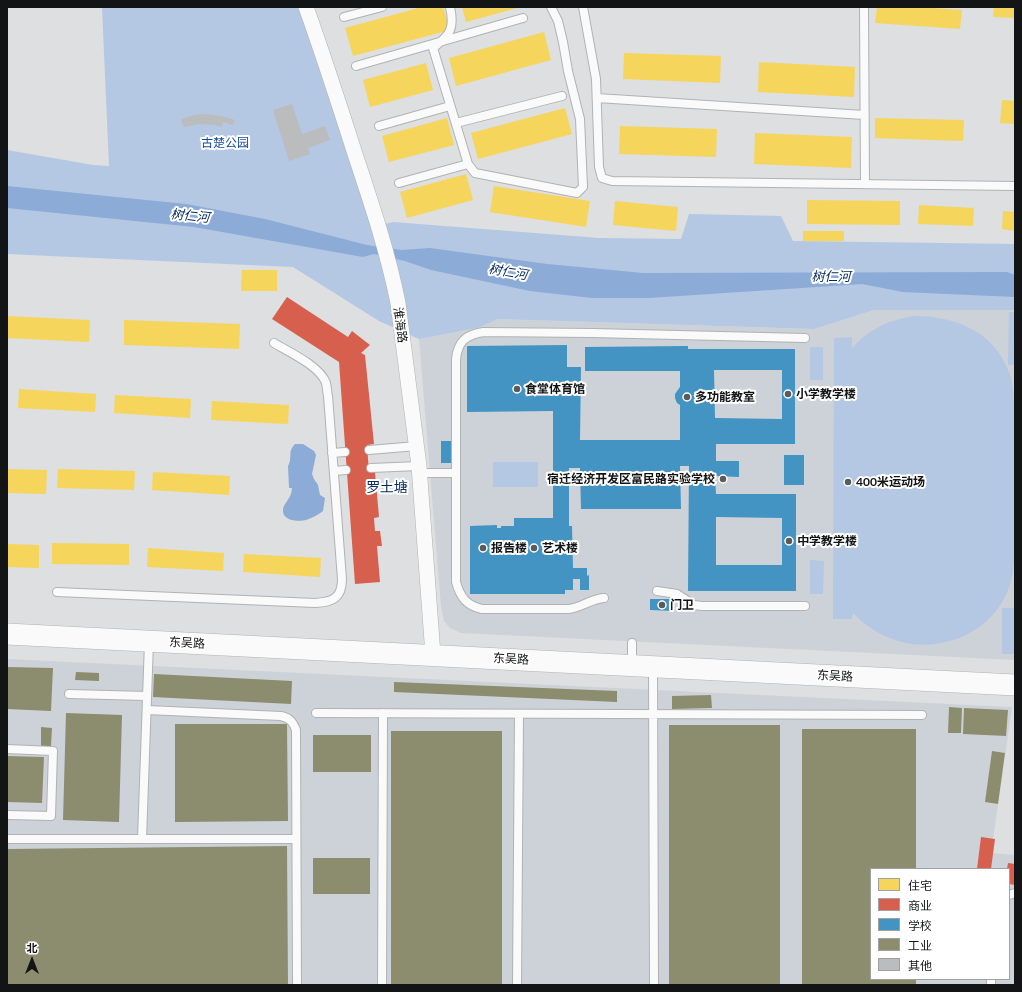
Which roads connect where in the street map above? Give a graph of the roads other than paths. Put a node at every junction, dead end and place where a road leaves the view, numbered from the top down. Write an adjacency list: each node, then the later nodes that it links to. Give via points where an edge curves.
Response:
1 (306, 7): 23 (street, 淮海路, via 380,229 393,277)
2 (382, 7): 7 (lane)
3 (450, 7): 9 (lane, via 453,19 451,31)
4 (551, 7): 17 (lane, via 560,28 580,119 582,187 577,193 475,173)
5 (583, 7): 12 (lane)
6 (864, 7): 14 (lane)
7 (344, 17)
8 (523, 18): 9 (lane)
9 (442, 41): 10 (lane); 13 (lane, via 433,48)
10 (356, 66)
11 (562, 96): 15 (lane)
12 (597, 98): 14 (lane); 19 (lane, via 599,167 602,178 612,181)
13 (450, 106): 15 (lane); 16 (lane)
14 (864, 115): 19 (lane)
15 (456, 123): 17 (lane)
16 (379, 126)
17 (468, 164): 18 (lane)
18 (399, 183)
19 (865, 184): 20 (lane)
20 (1015, 186)
21 (805, 338): 31 (lane, via 483,332 468,336 460,344 456,359)
22 (274, 343): 26 (lane, via 309,364 320,373 326,383)
23 (417, 446): 24 (lane); 28 (street, 淮海路)
24 (369, 450)
25 (345, 452): 26 (lane)
26 (332, 453): 29 (lane)
27 (370, 468): 28 (lane)
28 (419, 469): 31 (lane); 39 (street, 淮海路)
29 (334, 470): 30 (lane); 33 (lane, via 342,590 335,598 326,602)
30 (346, 470)
31 (456, 473): 34 (lane, via 456,582 466,603 482,609 569,609)
32 (657, 591): 35 (lane, via 677,594 694,605 702,606)
33 (57, 592)
34 (604, 598)
35 (805, 606)
36 (7, 634): 37 (street, 东吴路)
37 (149, 641): 39 (street, 东吴路); 44 (lane)
38 (632, 643): 40 (lane)
39 (433, 655): 40 (street, 东吴路)
40 (632, 665): 41 (street, 东吴路)
41 (653, 667): 42 (street, 东吴路); 49 (lane)
42 (1015, 685)
43 (69, 694): 44 (lane)
44 (147, 696): 45 (lane)
45 (147, 710): 54 (lane); 55 (lane, via 281,716 294,723)
46 (316, 713): 47 (lane)
47 (383, 713): 48 (lane); 57 (lane)
48 (518, 714): 49 (lane); 58 (lane)
49 (653, 714): 50 (lane); 59 (lane)
50 (922, 715)
51 (7, 749): 52 (lane, via 53,751 51,816)
52 (7, 815)
53 (7, 839): 54 (lane)
54 (142, 839): 55 (lane)
55 (296, 839): 56 (lane)
56 (297, 985)
57 (382, 985)
58 (517, 985)
59 (654, 985)

